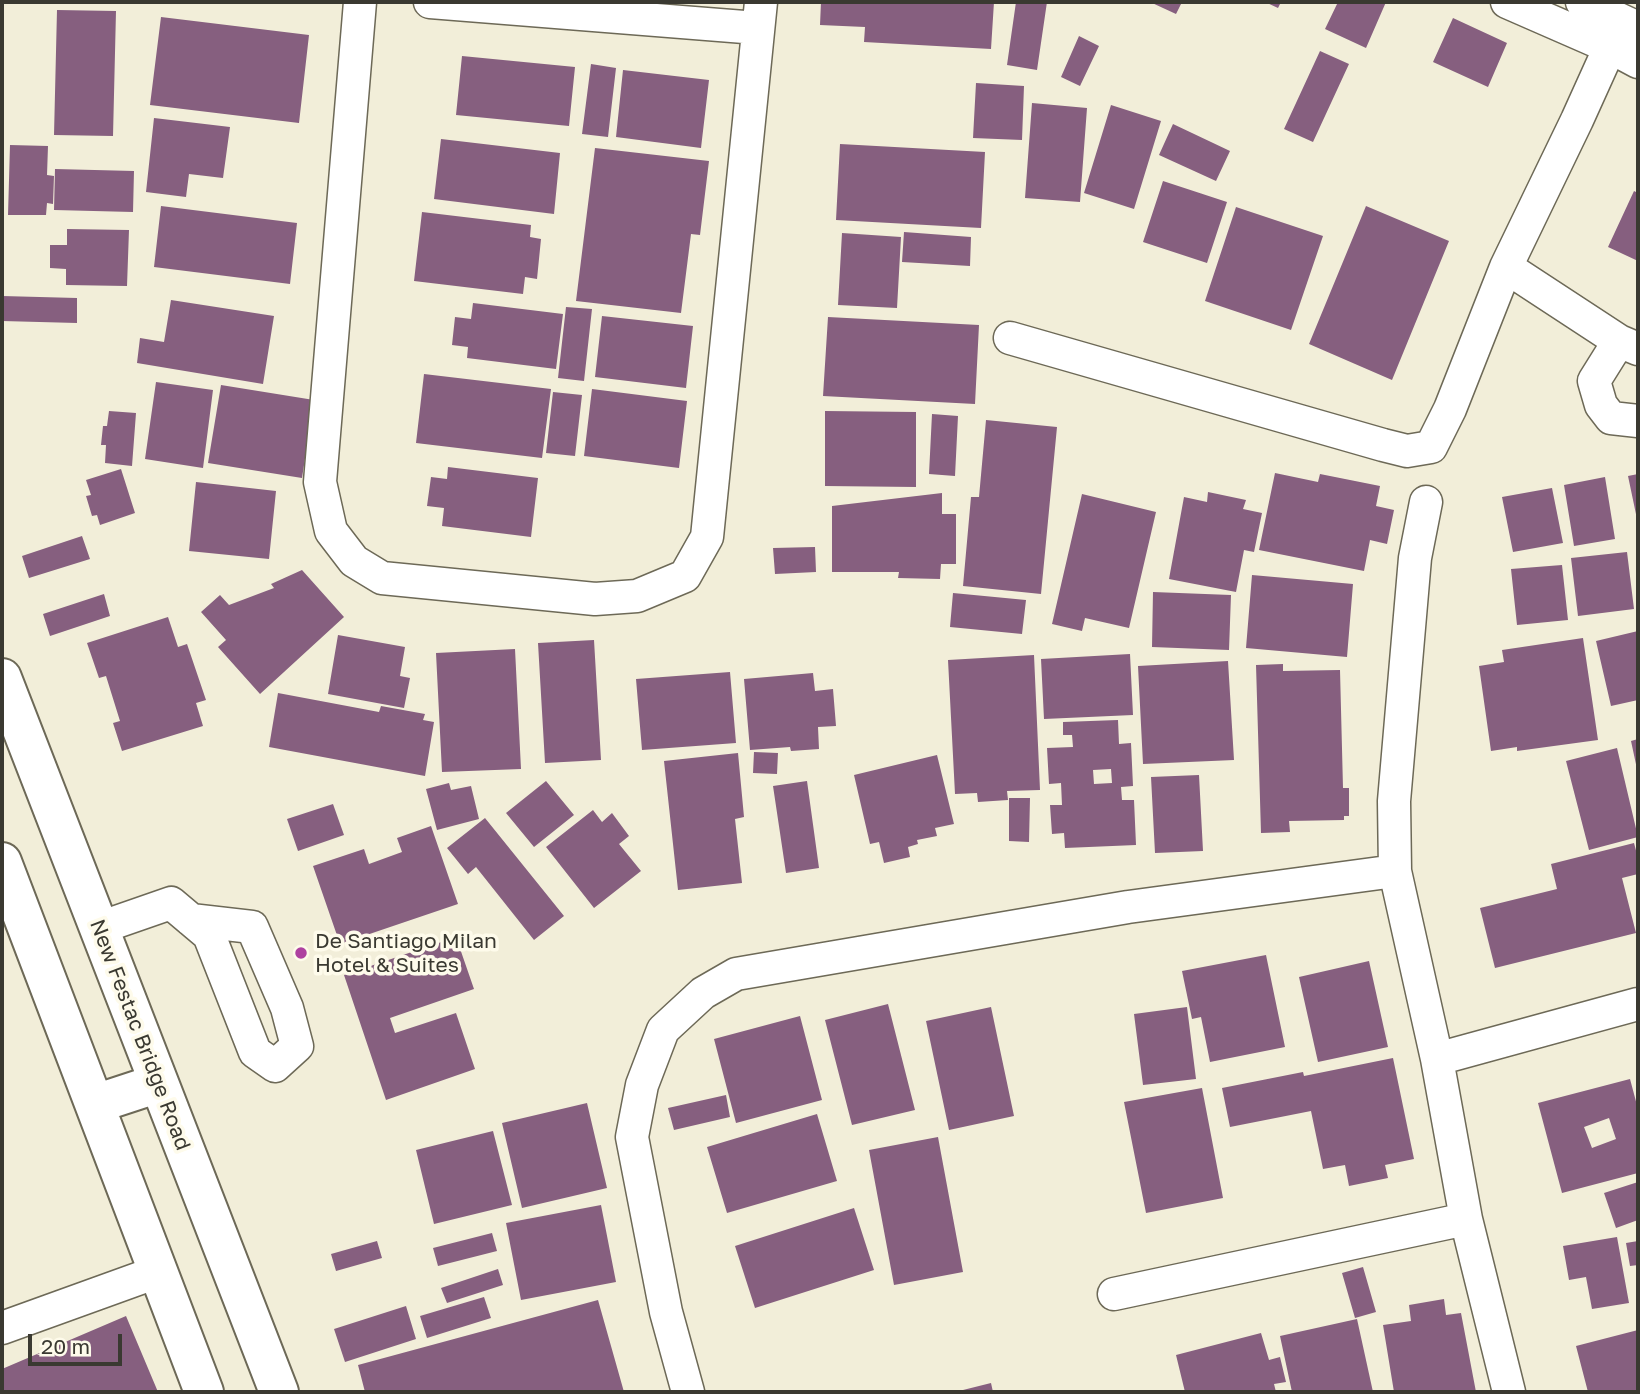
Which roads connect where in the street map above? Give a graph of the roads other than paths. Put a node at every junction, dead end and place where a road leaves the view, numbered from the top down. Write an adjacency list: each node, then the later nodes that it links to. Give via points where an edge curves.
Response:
1 (360, 2): 5 (street, via 320,482 331,531 354,561 382,578 595,599 637,596 685,576 707,537)
2 (430, 2): 5 (street)
3 (1507, 2): 7 (street)
4 (1582, 2): 6 (street)
5 (759, 15)
6 (1638, 28)
7 (1610, 47): 8 (street); 9 (street)
8 (1638, 62)
9 (1506, 267): 10 (street, via 1431,447 1407,451); 11 (street)
10 (1010, 338)
11 (1629, 345): 12 (street, via 1594,381 1601,405 1611,418)
12 (1638, 421)
13 (1426, 502): 16 (street, via 1415,558 1394,801)
14 (2, 678): 18 (main road, New Festac Bridge Road)
15 (2, 862): 22 (main road)
16 (1395, 871): 20 (street); 29 (street, via 1128,906 736,974 703,993 663,1030 642,1085 632,1137 666,1312)
17 (191, 920): 18 (street, via 171,903)
18 (99, 928): 21 (main road, New Festac Bridge Road)
19 (1638, 1004): 20 (street)
20 (1437, 1059): 23 (street)
21 (159, 1083): 22 (main road); 28 (main road, New Festac Bridge Road)
22 (95, 1104): 24 (main road)
23 (1466, 1219): 25 (street); 30 (street)
24 (157, 1272): 26 (street); 27 (main road)
25 (1114, 1294)
26 (2, 1328)
27 (204, 1392)
28 (279, 1392)
29 (688, 1392)
30 (1509, 1392)

